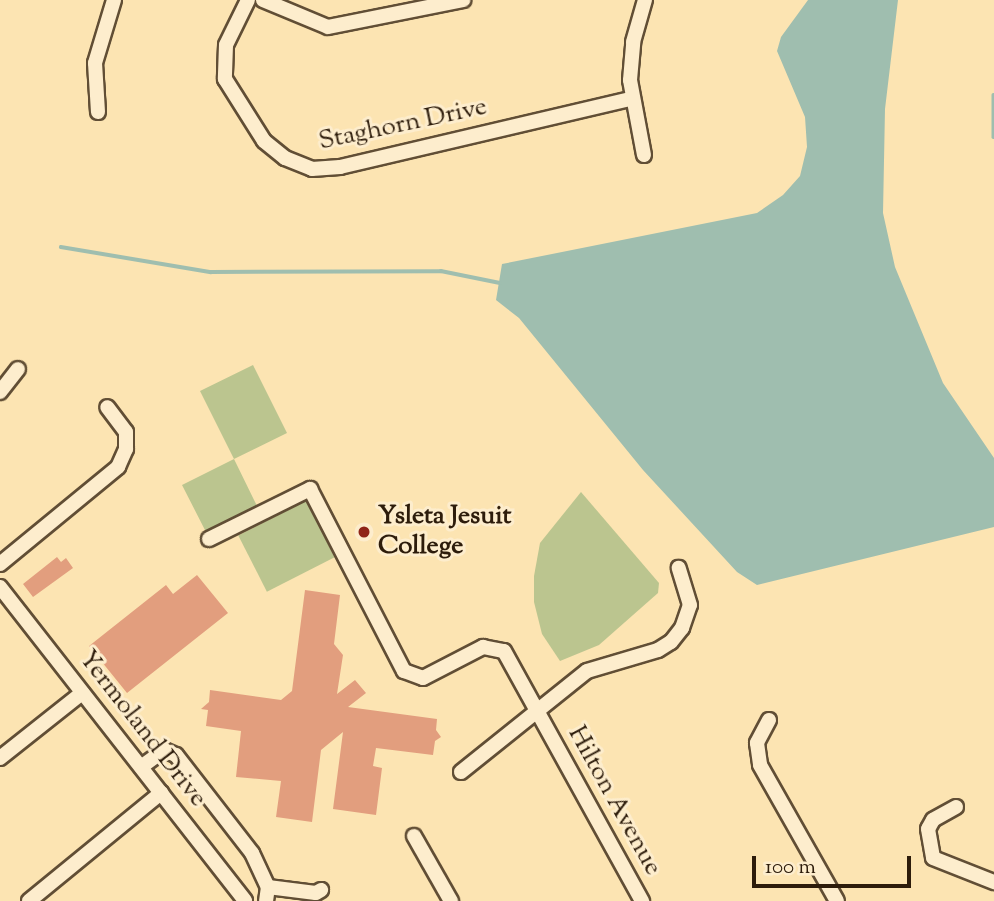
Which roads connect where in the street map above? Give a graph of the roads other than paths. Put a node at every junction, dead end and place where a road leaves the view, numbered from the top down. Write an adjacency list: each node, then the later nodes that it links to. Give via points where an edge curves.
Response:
1 (114, 0): 7 (street, via 95,63)
2 (248, 0): 6 (street, Staghorn Drive, via 226,45 225,79 264,141 285,158 312,169 340,167)
3 (263, 0): 4 (street, via 328,27)
4 (463, 0)
5 (645, 0): 6 (street, via 633,42)
6 (631, 99): 8 (street)
7 (98, 112)
8 (644, 155)
9 (18, 369): 10 (street)
10 (0, 392)
11 (107, 407): 13 (street, via 127,432 118,467)
12 (209, 539): 17 (street, Hilton Avenue, via 310,489 404,671 422,678 483,647 497,646 510,660)
13 (0, 564)
14 (680, 568): 17 (street, via 690,605 671,642 652,653 593,668)
15 (0, 587): 16 (street, Yermoland Drive)
16 (82, 692): 19 (street); 20 (street, Yermoland Drive)
17 (536, 709): 21 (street); 31 (street, Hilton Avenue)
18 (769, 720): 32 (street, via 757,743 760,765)
19 (0, 758)
20 (141, 767): 22 (street, Yermoland Drive); 27 (street, via 164,750 176,755 252,853)
21 (461, 772)
22 (161, 793): 28 (street, Yermoland Drive); 29 (street)
23 (956, 807): 25 (street, via 933,820 928,829 933,858)
24 (414, 836): 30 (street)
25 (994, 882)
26 (321, 890): 27 (street)
27 (267, 894)
28 (241, 900)
29 (29, 901)
30 (451, 901)
31 (642, 901)
32 (837, 901)

